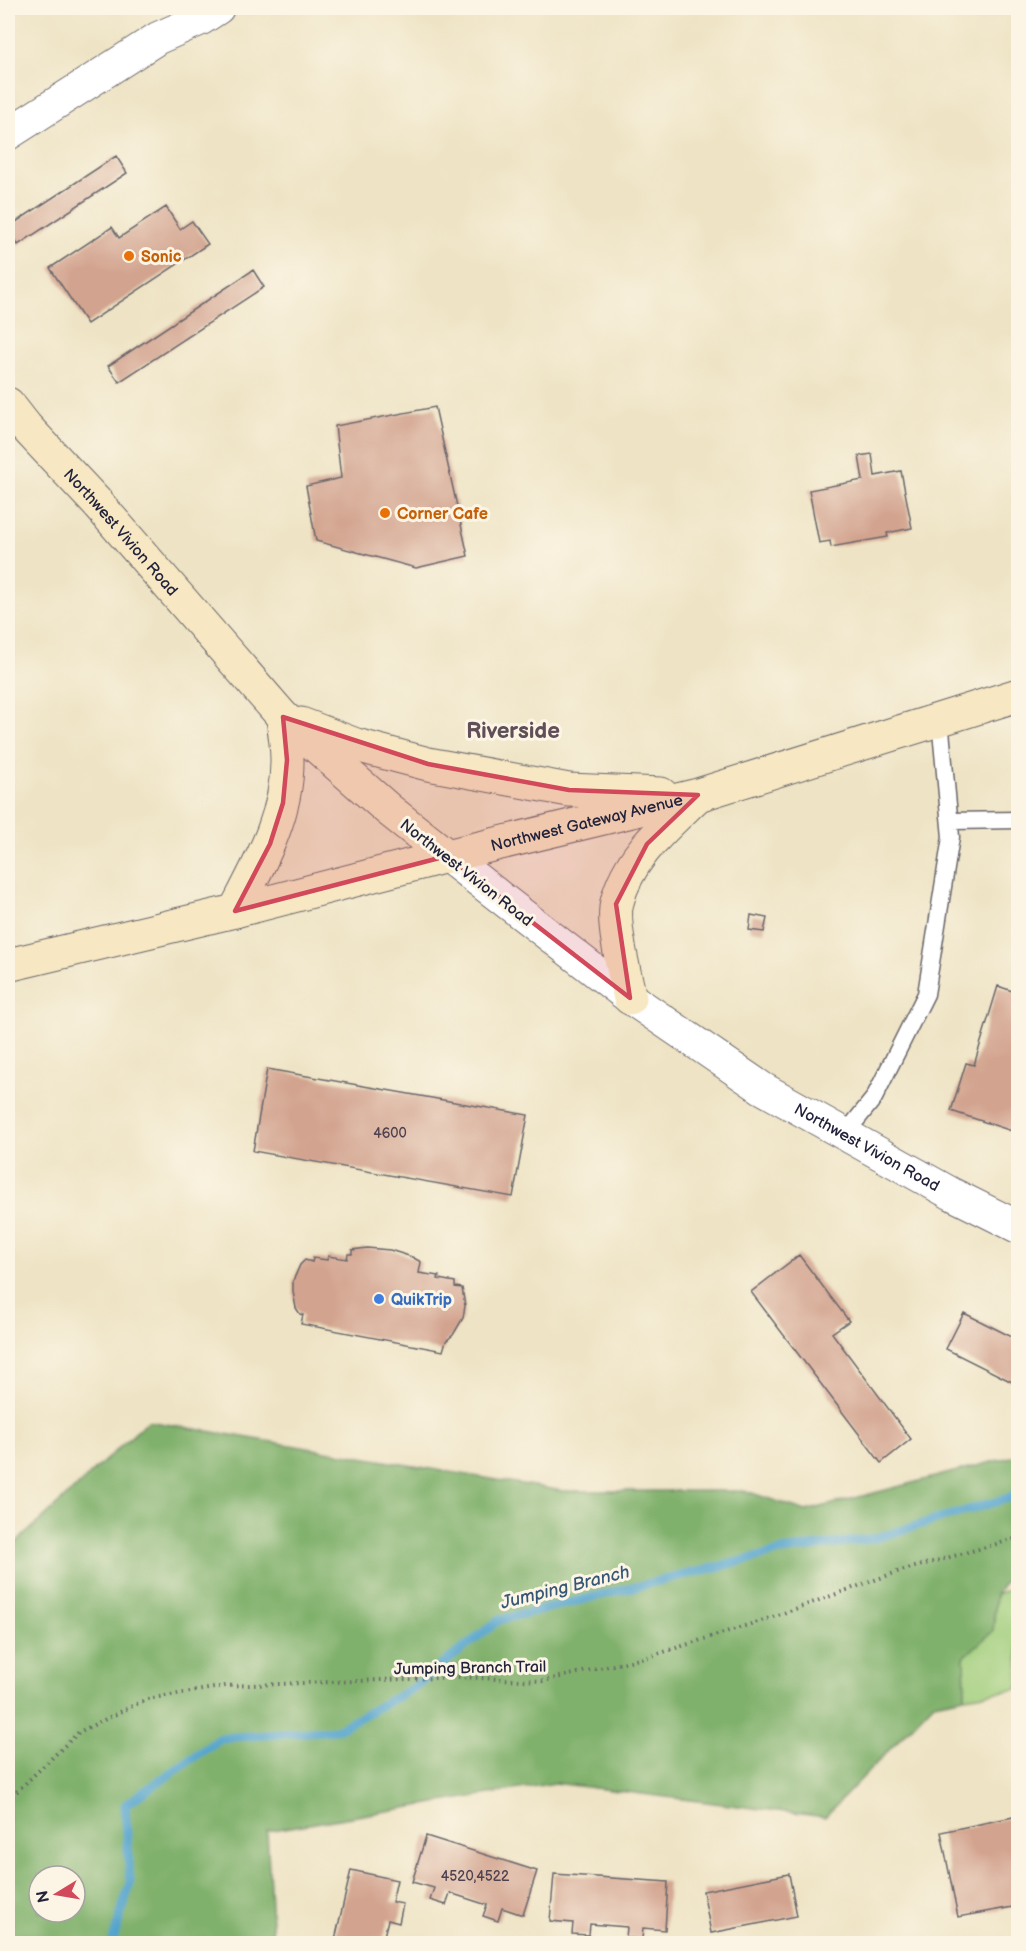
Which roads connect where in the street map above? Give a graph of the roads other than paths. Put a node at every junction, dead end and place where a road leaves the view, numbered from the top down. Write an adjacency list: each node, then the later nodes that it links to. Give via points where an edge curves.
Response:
1 (218, 8): 2 (street, via 158,38)
2 (8, 134)
3 (8, 404): 5 (main road, Northwest Vivion Road)
4 (1018, 695): 6 (main road, Northwest Gateway Avenue)
5 (283, 717): 7 (main road, via 356,745 428,764 569,790); 10 (main road, Northwest Vivion Road); 11 (main road, via 287,760 283,803 270,844)
6 (940, 720): 7 (main road, Northwest Gateway Avenue); 9 (lane)
7 (698, 795): 10 (main road, Northwest Gateway Avenue); 13 (main road, via 647,844 628,872 616,904 618,940)
8 (1018, 820): 9 (lane)
9 (950, 821): 14 (lane, via 951,837 926,994 874,1098)
10 (447, 856): 11 (main road, Northwest Gateway Avenue); 13 (street, Northwest Vivion Road)
11 (235, 911): 12 (main road, Northwest Gateway Avenue)
12 (8, 965)
13 (630, 998): 14 (street, Northwest Vivion Road, via 762,1088)
14 (846, 1133): 15 (street, Northwest Vivion Road)
15 (1018, 1227)

